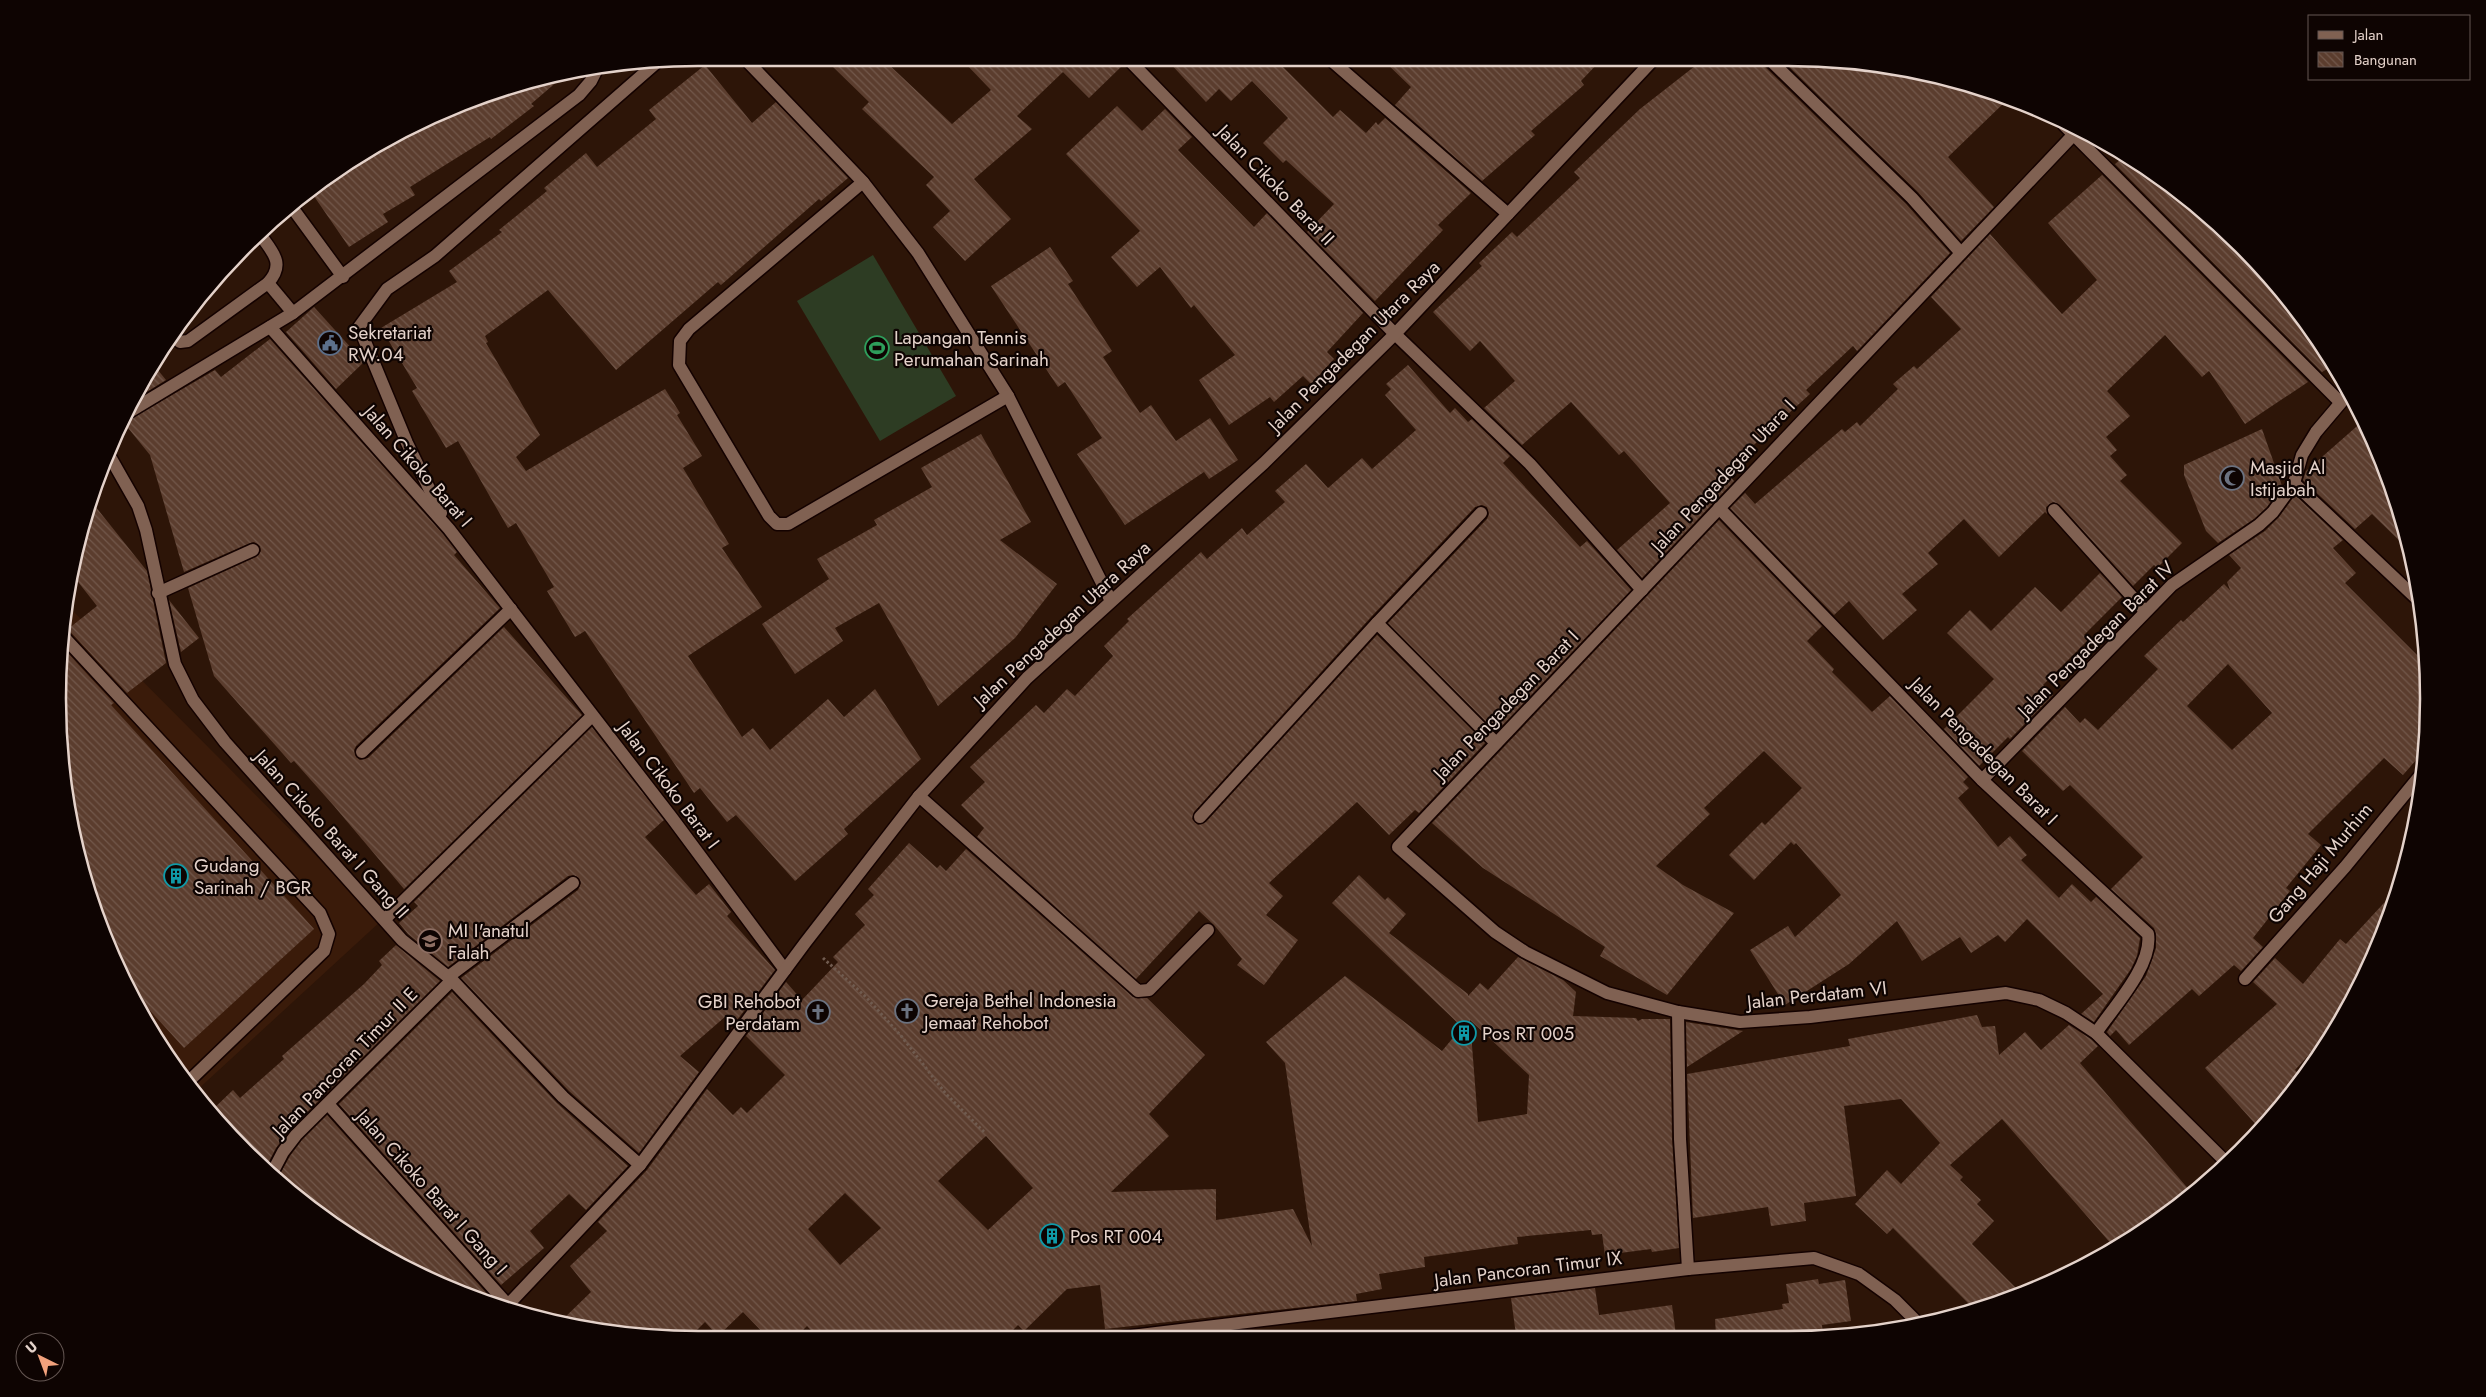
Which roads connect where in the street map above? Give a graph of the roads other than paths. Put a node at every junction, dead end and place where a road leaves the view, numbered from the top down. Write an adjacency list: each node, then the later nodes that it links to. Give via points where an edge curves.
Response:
1 (753, 66): 10 (street)
2 (1135, 66): 19 (street, Jalan Cikoko Barat II)
3 (1338, 66): 12 (street)
4 (1648, 66): 12 (street, Jalan Pengadegan Utara Raya)
5 (1776, 66): 14 (street, via 1893,178)
6 (649, 69): 30 (street, via 435,256 387,288 359,327 407,443)
7 (594, 75): 15 (street, via 579,95)
8 (2070, 132): 14 (street, Jalan Pengadegan Utara I)
9 (2080, 138): 21 (street)
10 (863, 182): 22 (street, via 918,253); 22 (street, via 689,329 680,341 680,365 769,516 777,524 788,524)
11 (295, 212): 15 (street)
12 (1508, 214): 19 (street, Jalan Pengadegan Utara Raya)
13 (264, 240): 16 (street, via 278,267)
14 (1961, 253): 27 (street, Jalan Pengadegan Utara I)
15 (342, 277): 17 (street)
16 (268, 284): 17 (street); 20 (street, via 188,341)
17 (293, 313): 18 (street)
18 (270, 327): 24 (street); 30 (street, Jalan Cikoko Barat I)
19 (1395, 334): 32 (street, via 1530,464); 35 (street, Jalan Pengadegan Utara Raya, via 1264,463)
20 (178, 340)
21 (2342, 395)
22 (1008, 396): 35 (street)
23 (2344, 399): 26 (street, Jalan Pengadegan Barat IV, via 2302,455)
24 (138, 407)
25 (112, 462): 33 (street, Jalan Cikoko Barat I Gang II, via 138,506)
26 (2294, 483): 34 (street); 37 (street, Jalan Pengadegan Barat IV, via 2273,512 2172,585)
27 (1719, 508): 32 (street, Jalan Pengadegan Utara I); 43 (street, Jalan Pengadegan Barat I)
28 (2054, 510): 37 (street)
29 (1481, 513): 38 (street)
30 (449, 529): 36 (street, Jalan Cikoko Barat I)
31 (252, 550): 33 (street)
32 (1642, 590): 41 (street, Jalan Pengadegan Barat I)
33 (158, 593): 49 (street, Jalan Cikoko Barat I Gang II, via 175,664 193,700 224,742)
34 (2411, 593)
35 (1110, 601): 45 (street, Jalan Pengadegan Utara Raya, via 1027,678)
36 (511, 609): 40 (street, Jalan Cikoko Barat I); 42 (street)
37 (2145, 611): 43 (street, Jalan Pengadegan Barat IV)
38 (1377, 623): 41 (street); 46 (street)
39 (69, 643): 56 (street, via 320,913 329,934 324,951)
40 (592, 716): 49 (street); 51 (street, Jalan Cikoko Barat I)
41 (1496, 743): 47 (street, Jalan Pengadegan Barat I)
42 (362, 752)
43 (1982, 780): 55 (street, Jalan Pengadegan Barat I, via 2148,934 2149,944 2142,965)
44 (2414, 783): 53 (street, Gang Haji Murhim, via 2345,867)
45 (919, 796): 50 (street, via 1138,991 1149,990); 51 (street, Jalan Pengadegan Utara Raya)
46 (1200, 817)
47 (1398, 846): 54 (street, Jalan Perdatam VI, via 1495,932 1525,952 1607,993)
48 (573, 883): 52 (street, Jalan Pancoran Timur II E)
49 (385, 919): 52 (street, Jalan Cikoko Barat I Gang II, via 402,940)
50 (1208, 930)
51 (785, 970): 59 (street, Jalan Pengadegan Utara Raya)
52 (450, 979): 57 (street, Jalan Pancoran Timur II E); 59 (street, Jalan Cikoko Barat I Gang II, via 563,1097)
53 (2245, 979)
54 (1678, 1012): 55 (street, Jalan Perdatam VI, via 1740,1022 1810,1017 2006,993 2039,1000); 61 (street, via 1680,1139)
55 (2096, 1033): 58 (street, Jalan Perdatam VI)
56 (193, 1077)
57 (328, 1104): 60 (street, Jalan Pancoran Timur II E, via 296,1135); 62 (street, Jalan Cikoko Barat I Gang I)
58 (2222, 1158)
59 (640, 1165): 63 (street, Jalan Pengadegan Utara Raya)
60 (275, 1168)
61 (1688, 1269): 64 (street, Jalan Pancoran Timur IX, via 1814,1258 1859,1274 1895,1300); 65 (street, Jalan Pancoran Timur IX)
62 (500, 1299)
63 (511, 1302)
64 (1913, 1318)
65 (1173, 1331)

